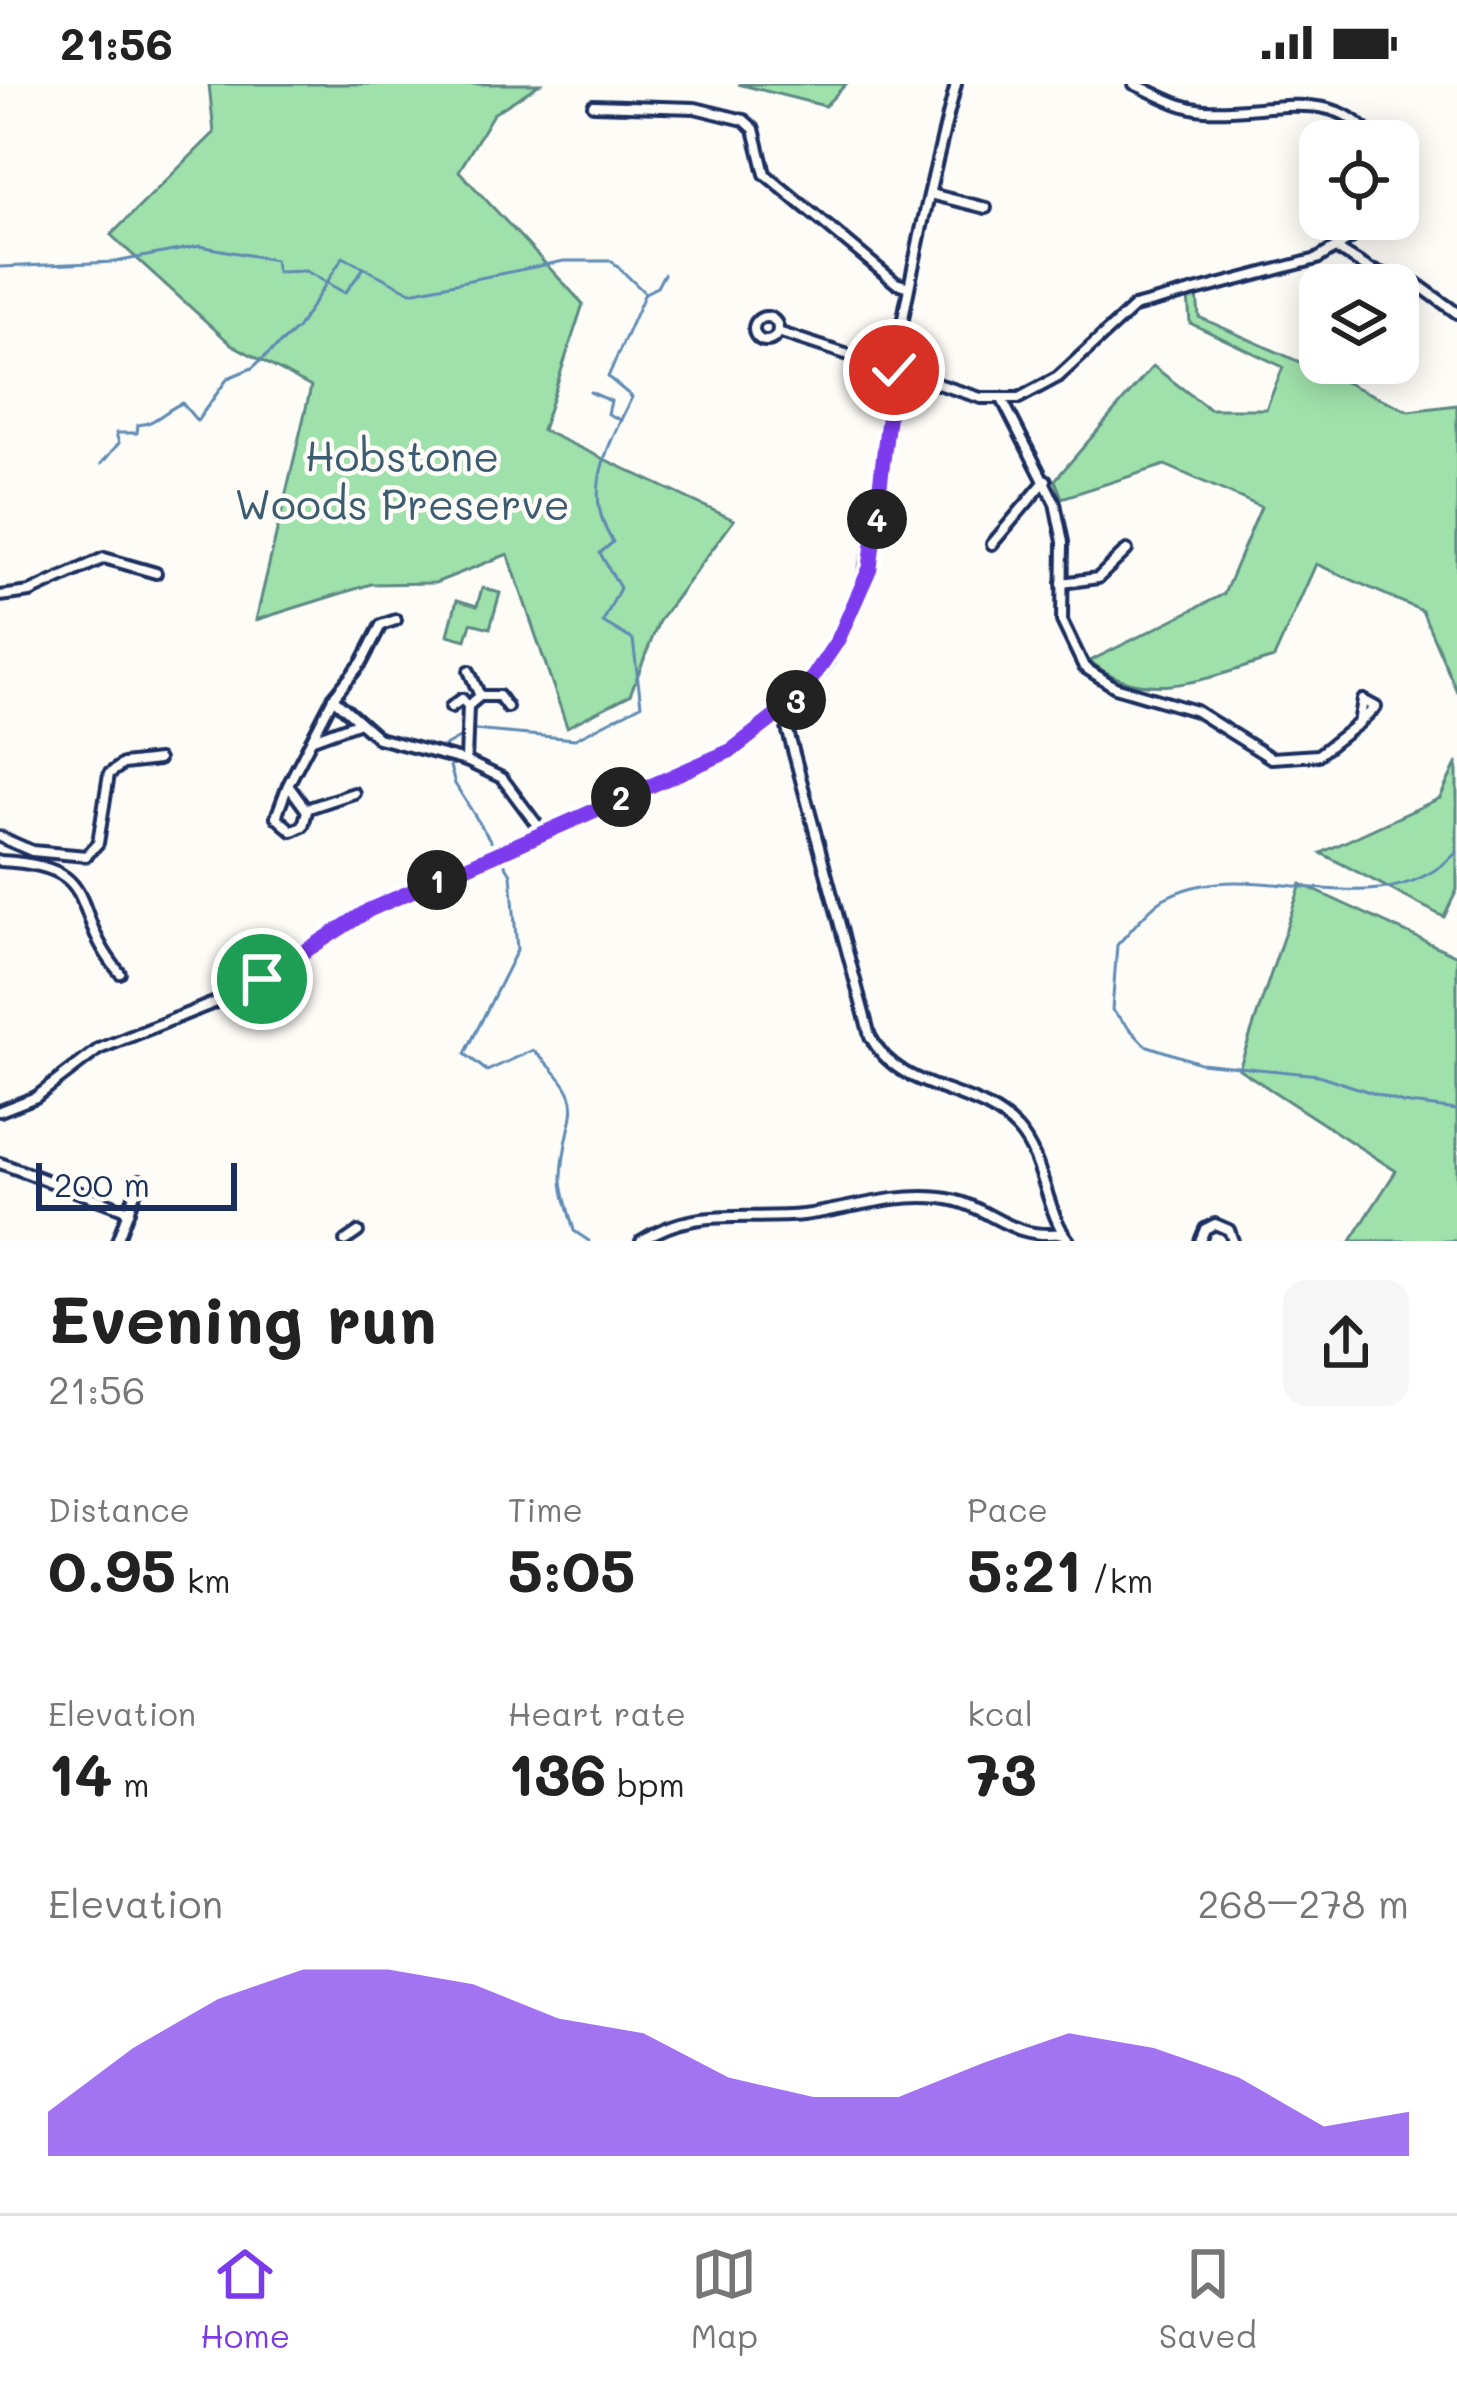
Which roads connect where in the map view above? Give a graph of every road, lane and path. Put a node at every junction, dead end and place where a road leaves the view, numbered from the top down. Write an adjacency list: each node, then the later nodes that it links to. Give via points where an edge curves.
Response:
1 (956, 84): 5 (street)
2 (1134, 84): 4 (street, via 1208,110 1320,95)
3 (593, 105): 9 (street, via 695,108 744,120 754,129 765,174)
4 (1357, 120)
5 (930, 194): 6 (street); 9 (street)
6 (986, 208)
7 (1346, 240): 8 (street)
8 (1336, 249): 10 (street, via 1417,284); 13 (street, via 1135,307 1046,386)
9 (909, 287): 12 (street)
10 (1457, 313)
11 (781, 333): 12 (street)
12 (894, 370): 13 (street); 27 (street, via 865,582 822,668)
13 (1003, 401): 14 (street)
14 (1046, 479): 15 (street); 18 (street, via 1060,522)
15 (992, 544)
16 (1127, 550): 18 (street, via 1098,578)
17 (156, 573): 19 (street, via 104,558 30,592)
18 (1062, 583): 29 (street, via 1065,634 1084,667 1104,682 1196,711 1271,758 1318,754)
19 (0, 596)
20 (396, 620): 23 (street, via 381,625)
21 (469, 670): 22 (street)
22 (480, 695): 24 (street); 26 (street, via 499,696)
23 (333, 698): 28 (street); 30 (street)
24 (468, 706): 25 (street, via 462,700); 32 (street)
25 (451, 707)
26 (507, 707)
27 (783, 713): 36 (street, via 712,760); 45 (street, via 880,1055 1017,1128)
28 (357, 723): 30 (street); 32 (street, via 378,738)
29 (1359, 723)
30 (311, 739): 33 (street)
31 (158, 760): 37 (street, via 109,774 98,843 86,856 32,851)
32 (466, 761): 36 (street, via 502,778)
33 (288, 784): 35 (street); 35 (street, via 277,807 280,826 300,829)
34 (354, 793): 35 (street)
35 (306, 809)
36 (543, 833): 40 (street, via 356,917 234,997 99,1049 36,1097)
37 (0, 838)
38 (0, 861): 39 (street, via 44,865 71,879 101,951)
39 (120, 973)
40 (0, 1111)
41 (0, 1163): 43 (street)
42 (140, 1180): 43 (street)
43 (128, 1211): 46 (street)
44 (358, 1232): 47 (street)
45 (1066, 1237): 48 (street, via 1036,1238 942,1198 884,1196 810,1214 678,1222)
46 (117, 1241)
47 (345, 1241)
48 (641, 1241)
49 (1200, 1241): 50 (street, via 1215,1224)
50 (1233, 1241)

